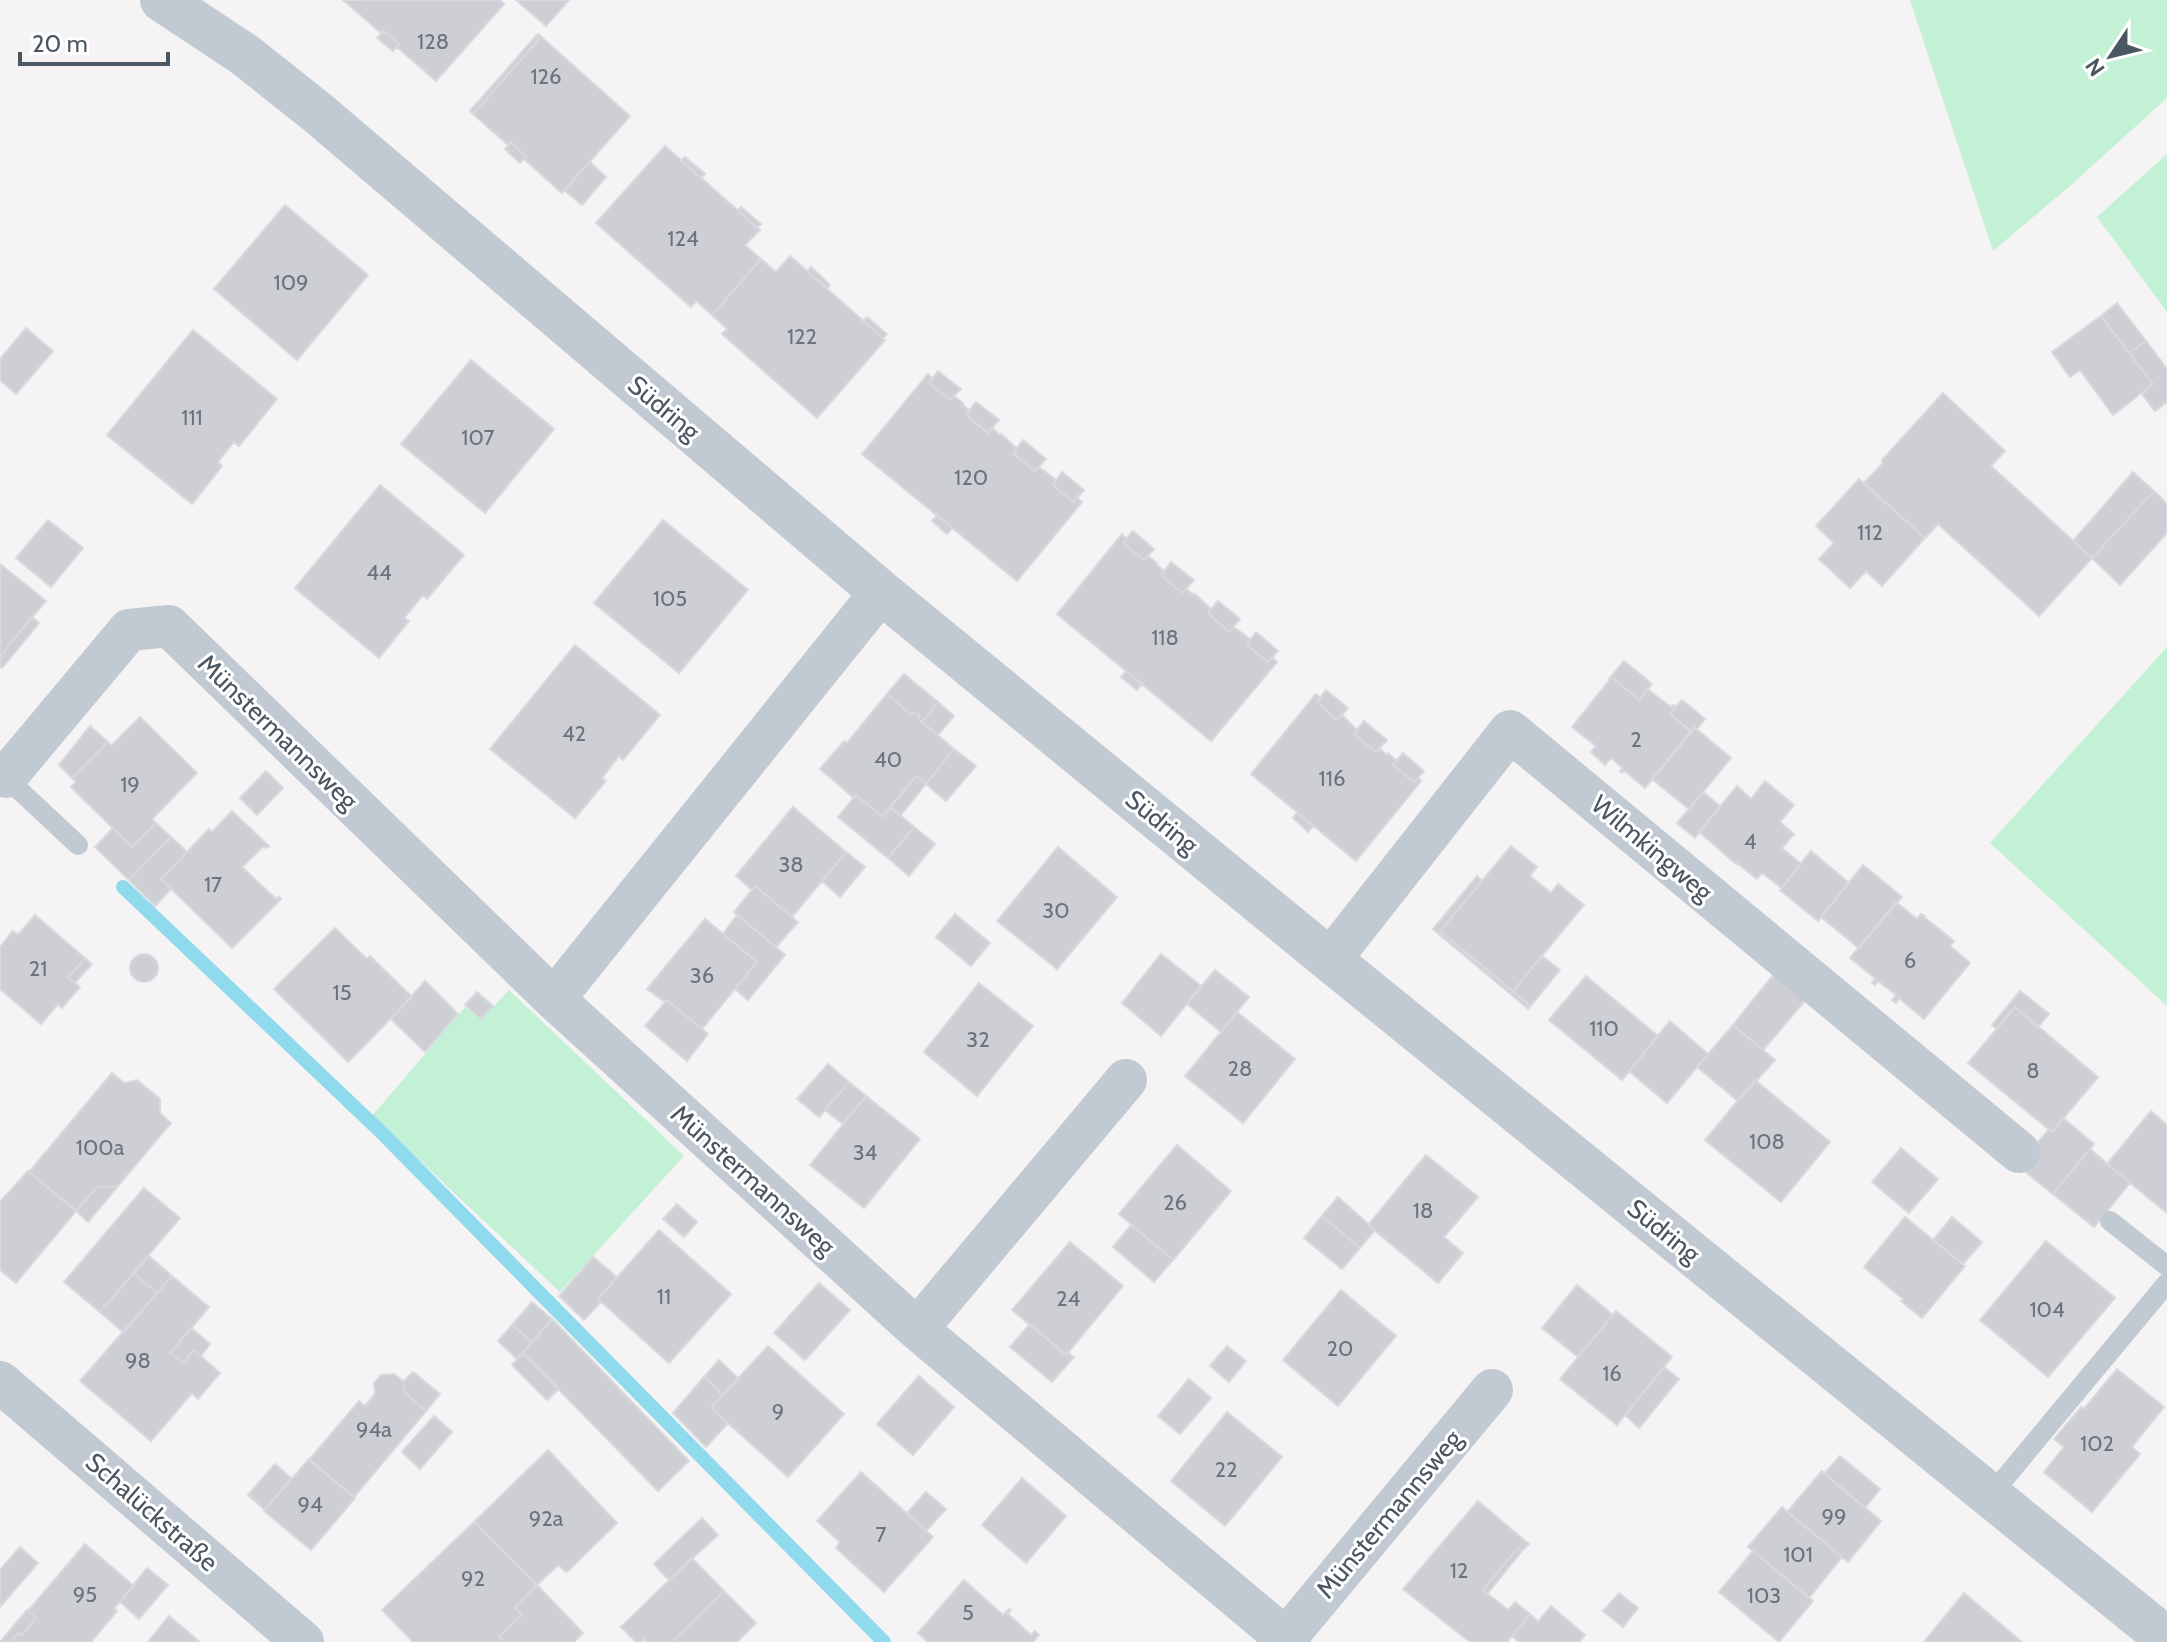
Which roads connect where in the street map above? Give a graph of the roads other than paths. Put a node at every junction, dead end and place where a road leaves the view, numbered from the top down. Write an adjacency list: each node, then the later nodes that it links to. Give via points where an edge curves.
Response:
1 (162, 0): 2 (street, Südring, via 245,55 318,113)
2 (881, 592): 5 (street, Südring); 6 (street)
3 (3, 774): 4 (lane); 6 (street, Münstermannsweg, via 129,630 169,626)
4 (78, 845)
5 (1330, 960): 8 (street, Wilmkingweg, via 1510,731); 15 (street, Südring)
6 (554, 999): 12 (street, Münstermannsweg)
7 (1126, 1080): 12 (street)
8 (2019, 1152)
9 (2110, 1221): 10 (lane)
10 (2167, 1266)
11 (2167, 1283): 15 (lane)
12 (917, 1329): 17 (street, Münstermannsweg)
13 (0, 1382): 18 (street, Schalückstraße)
14 (1492, 1390): 17 (street, Münstermannsweg)
15 (1990, 1496): 16 (street, Südring)
16 (2167, 1639)
17 (1288, 1640)
18 (303, 1642)

